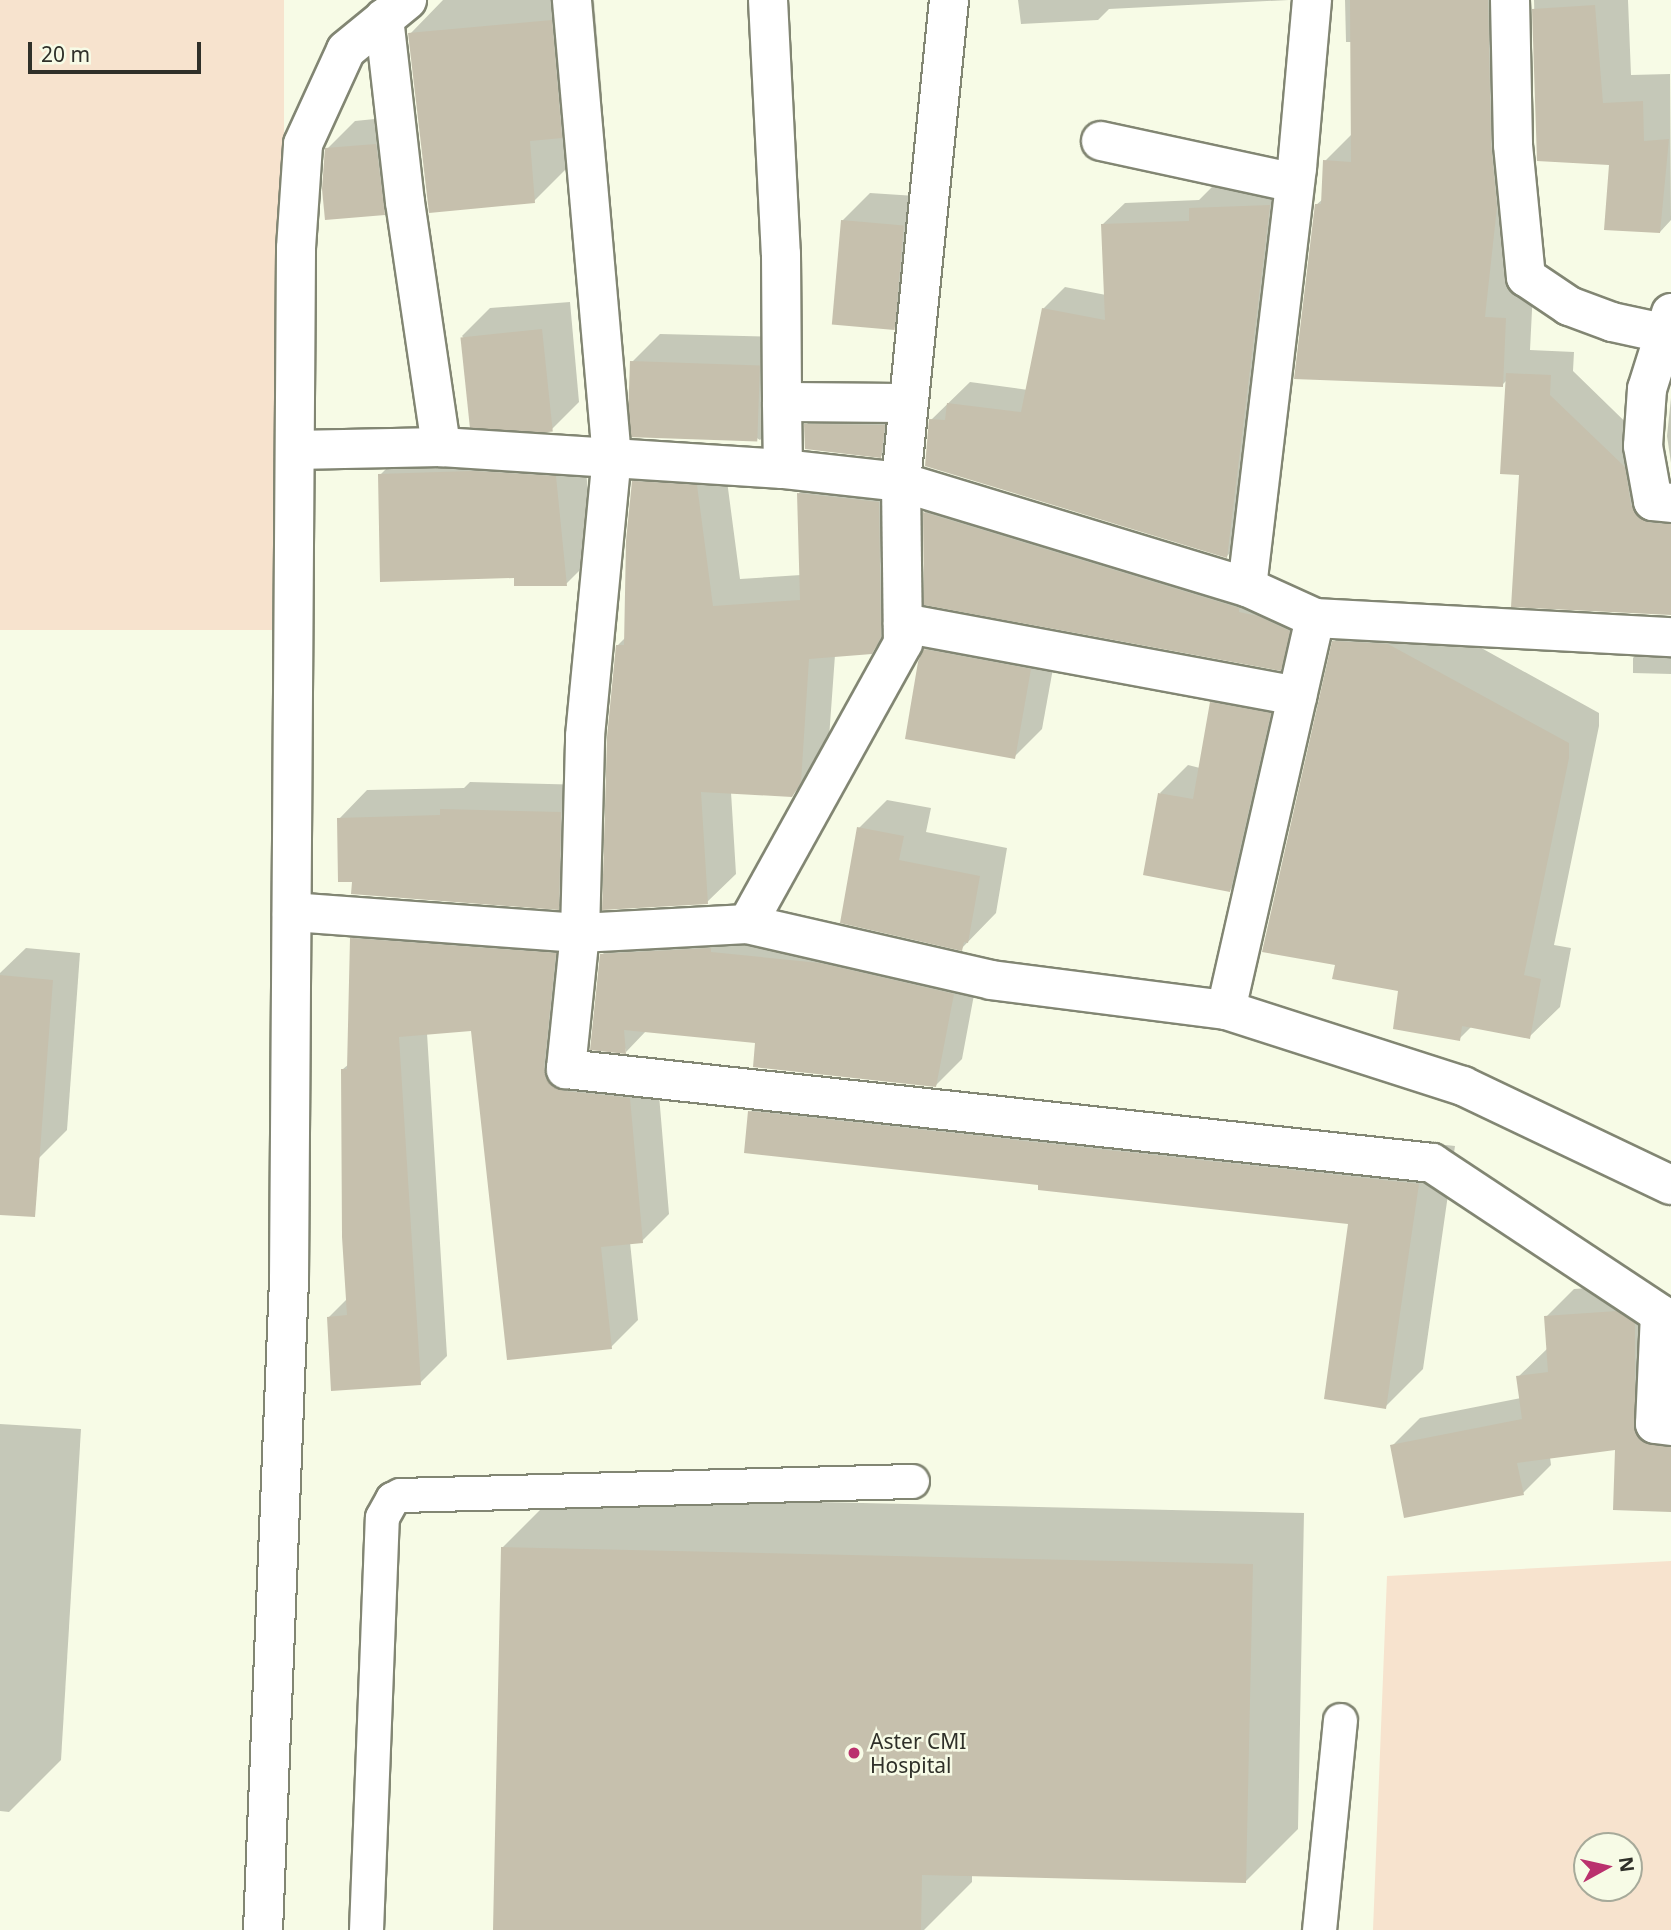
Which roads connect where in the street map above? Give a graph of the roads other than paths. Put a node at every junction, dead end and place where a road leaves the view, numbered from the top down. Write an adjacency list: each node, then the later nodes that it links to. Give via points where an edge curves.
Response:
1 (572, 0): 14 (street)
2 (768, 0): 10 (street, via 781,254)
3 (949, 0): 11 (street)
4 (1312, 0): 8 (street)
5 (1510, 0): 9 (street, via 1513,145 1526,277 1569,306 1612,322)
6 (396, 9): 12 (street, via 405,202); 13 (street, via 346,50 303,144 296,248)
7 (1101, 141): 8 (street)
8 (1295, 183): 18 (street)
9 (1669, 324): 17 (street, via 1647,389 1643,446 1653,501)
10 (782, 402): 11 (street); 15 (street)
11 (908, 403): 16 (street)
12 (441, 446): 13 (street); 14 (street)
13 (295, 450): 23 (street)
14 (612, 458): 15 (street); 25 (street, via 585,736)
15 (783, 469): 16 (street)
16 (901, 482): 18 (street); 20 (street)
17 (1671, 503)
18 (1247, 587): 19 (street)
19 (1315, 618): 21 (street); 22 (street)
20 (903, 624): 22 (street); 24 (street, via 903,642)
21 (1671, 637)
22 (1297, 696): 26 (street)
23 (292, 912): 25 (street); 31 (street, via 289,1280)
24 (747, 924): 25 (street); 26 (street, via 991,980)
25 (580, 933): 28 (street, via 566,1069 1432,1163 1660,1314 1655,1424)
26 (1226, 1010): 27 (street, via 1462,1086)
27 (1671, 1185)
28 (1671, 1426)
29 (912, 1481): 32 (lane, via 400,1495 392,1499 382,1517)
30 (1340, 1720): 33 (lane)
31 (263, 1930)
32 (366, 1930)
33 (1319, 1930)

